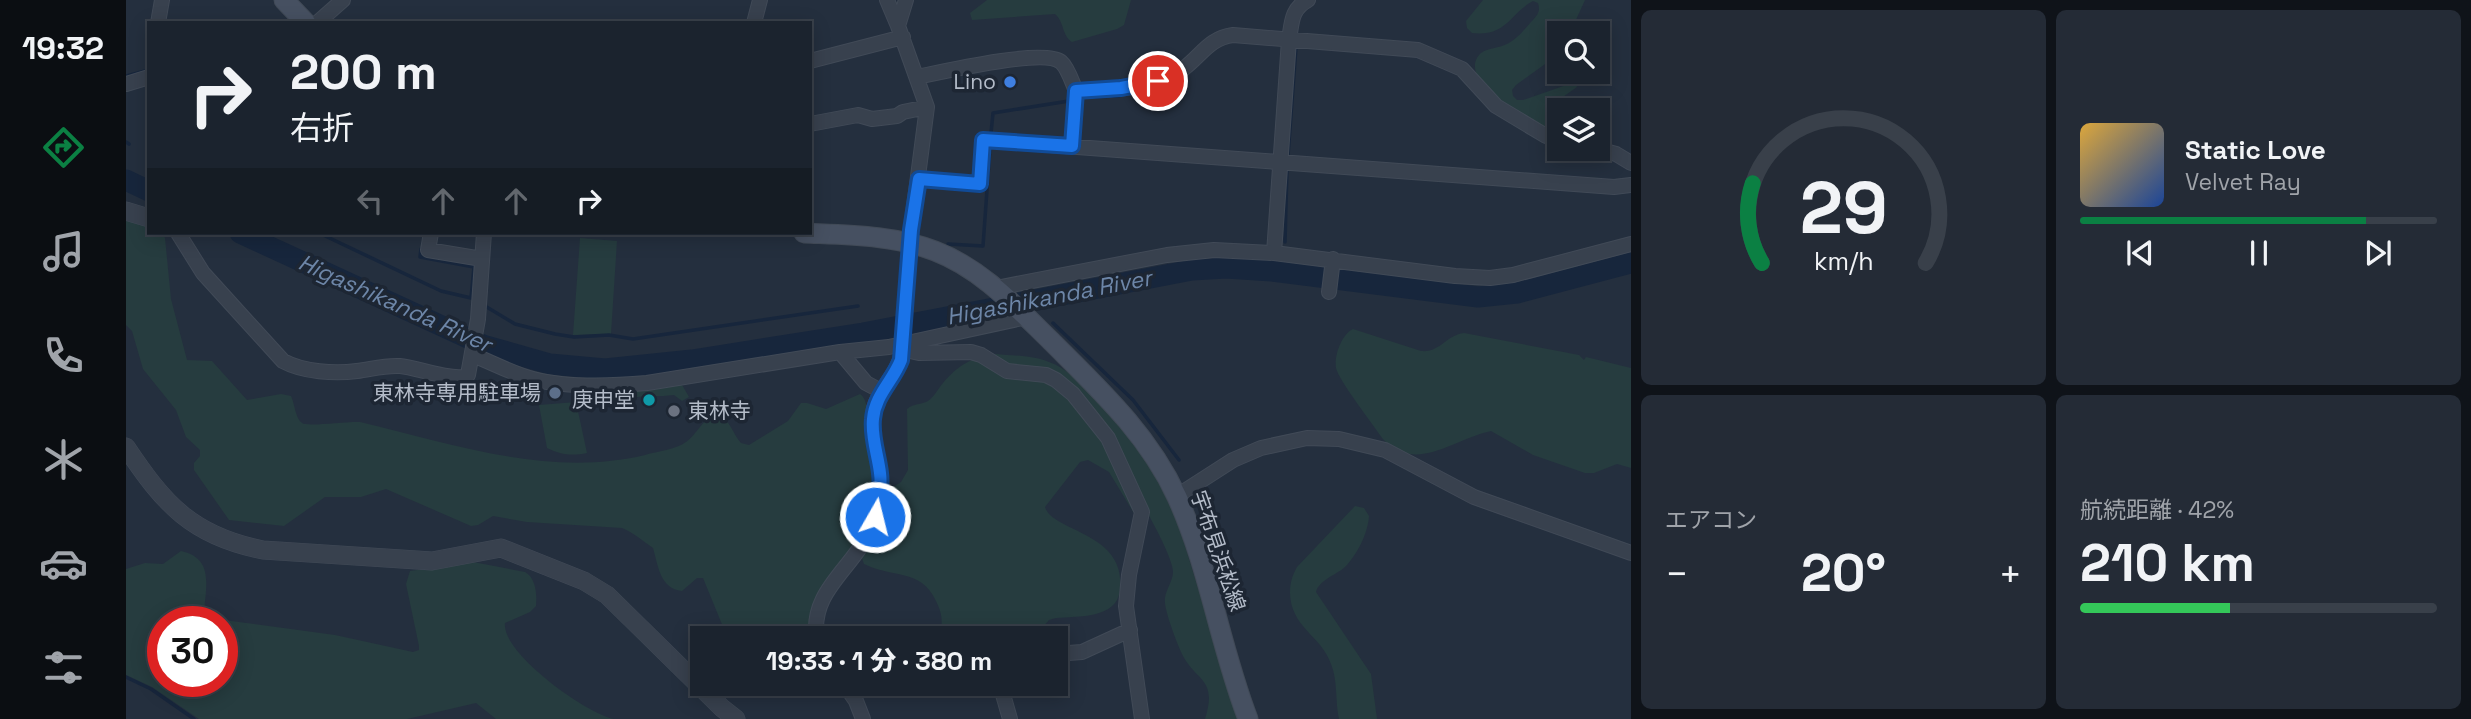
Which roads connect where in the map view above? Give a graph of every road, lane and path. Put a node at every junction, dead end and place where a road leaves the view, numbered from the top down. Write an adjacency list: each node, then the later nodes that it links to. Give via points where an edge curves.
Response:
1 (162, 0): 8 (street)
2 (284, 0): 9 (main road)
3 (342, 0): 10 (street)
4 (760, 0): 11 (street)
5 (887, 0): 12 (street)
6 (906, 0): 12 (street)
7 (1308, 0): 13 (street, via 1294,12)
8 (158, 21)
9 (304, 21)
10 (319, 21)
11 (755, 21)
12 (901, 32): 14 (street); 15 (street)
13 (1289, 40): 18 (street, via 1224,37 1208,45 1183,69 1158,81); 21 (street, via 1418,50 1462,69 1496,106); 24 (street)
14 (812, 60)
15 (917, 77): 18 (street, via 1051,58 1062,63); 19 (street)
16 (147, 78): 17 (street)
17 (126, 83)
18 (1076, 91): 22 (street)
19 (927, 107): 20 (street, via 897,116 872,119 858,115); 26 (street)
20 (812, 124)
21 (1547, 136)
22 (1072, 146): 24 (street); 26 (street, via 983,140 980,184)
23 (1610, 152): 25 (street)
24 (1280, 162): 27 (street); 36 (street)
25 (1631, 163)
26 (919, 179): 34 (street)
27 (1631, 186)
28 (126, 211): 29 (street)
29 (147, 217)
30 (812, 233): 34 (main road, 宇布見浜松線)
31 (179, 235): 44 (street, via 203,273 290,365 337,372 404,366 459,378 468,375)
32 (431, 235): 37 (street, via 428,250)
33 (484, 235): 37 (street)
34 (911, 243): 39 (main road, 宇布見浜松線, via 958,262); 42 (street)
35 (1631, 244): 38 (street, via 1490,278)
36 (1274, 253): 38 (street); 39 (street, via 1179,253)
37 (482, 259): 44 (street)
38 (1333, 261): 40 (street)
39 (998, 290): 41 (main road, 宇布見浜松線)
40 (1329, 292)
41 (1026, 317): 42 (street); 47 (main road, 宇布見浜松線, via 1122,412)
42 (902, 342): 43 (street); 45 (street, via 897,369); 50 (street, via 910,351 971,352 1007,371 1046,375 1065,386 1104,432 1142,512 1126,590)
43 (840, 352): 44 (street, via 625,385 543,381); 45 (street, via 866,383)
44 (473, 353)
45 (881, 391): 49 (street, via 872,420 880,474 875,517 863,543 825,592)
46 (126, 447): 54 (street, via 169,505 228,541 263,550 424,561 502,548 584,581 614,600)
47 (1177, 496): 48 (street, via 1261,448 1307,438 1339,439 1385,450 1474,497); 58 (main road, 宇布見浜松線)
48 (1631, 553)
49 (816, 626)
50 (1130, 630): 51 (street, via 1082,652); 57 (street)
51 (1068, 653)
52 (852, 696): 55 (street)
53 (1003, 696): 56 (street)
54 (736, 719)
55 (863, 719)
56 (1010, 719)
57 (1142, 719)
58 (1248, 719)

